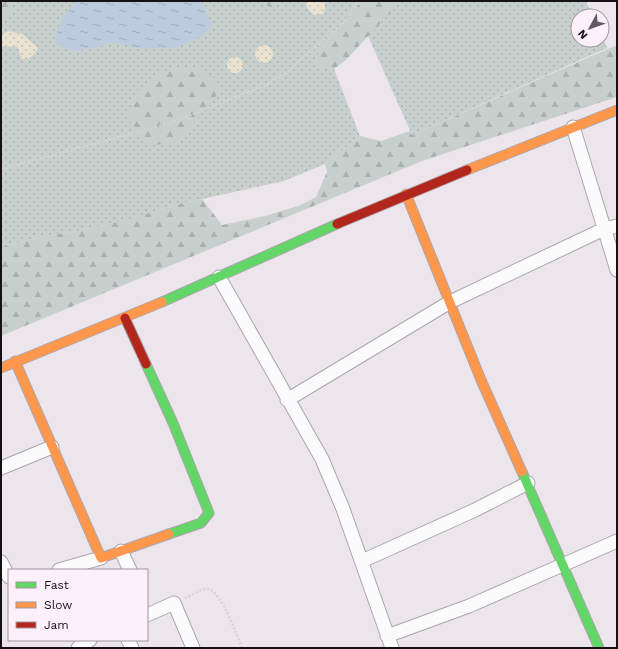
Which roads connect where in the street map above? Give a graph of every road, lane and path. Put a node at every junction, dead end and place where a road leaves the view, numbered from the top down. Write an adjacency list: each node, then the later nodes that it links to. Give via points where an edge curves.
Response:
1 (357, 1): 4 (path, via 343,23 284,74 268,84 171,124)
2 (617, 110): 3 (street)
3 (573, 127): 5 (street); 6 (street)
4 (1, 169)
5 (406, 194): 8 (street); 9 (street)
6 (611, 227): 7 (street); 9 (street)
7 (617, 270)
8 (219, 277): 10 (street); 13 (street)
9 (450, 302): 13 (street); 16 (street, via 489,400)
10 (125, 318): 11 (street); 18 (street, via 173,423 209,513 201,523)
11 (15, 361): 12 (street); 14 (street)
12 (1, 368)
13 (287, 400): 20 (street, via 322,459)
14 (52, 447): 15 (street); 19 (street)
15 (1, 468)
16 (528, 483): 20 (street); 22 (street)
17 (617, 541): 22 (street)
18 (121, 551): 19 (street); 24 (street)
19 (101, 558): 23 (street)
20 (362, 561): 29 (street)
21 (1, 562): 25 (street)
22 (563, 564): 29 (street); 33 (street)
23 (62, 569)
24 (130, 569)
25 (8, 575)
26 (174, 603): 27 (street); 31 (street); 32 (path, via 204,589 212,591 222,602)
27 (148, 615)
28 (88, 641): 30 (street)
29 (389, 642)
30 (78, 648)
31 (193, 648)
32 (242, 648)
33 (599, 648)

